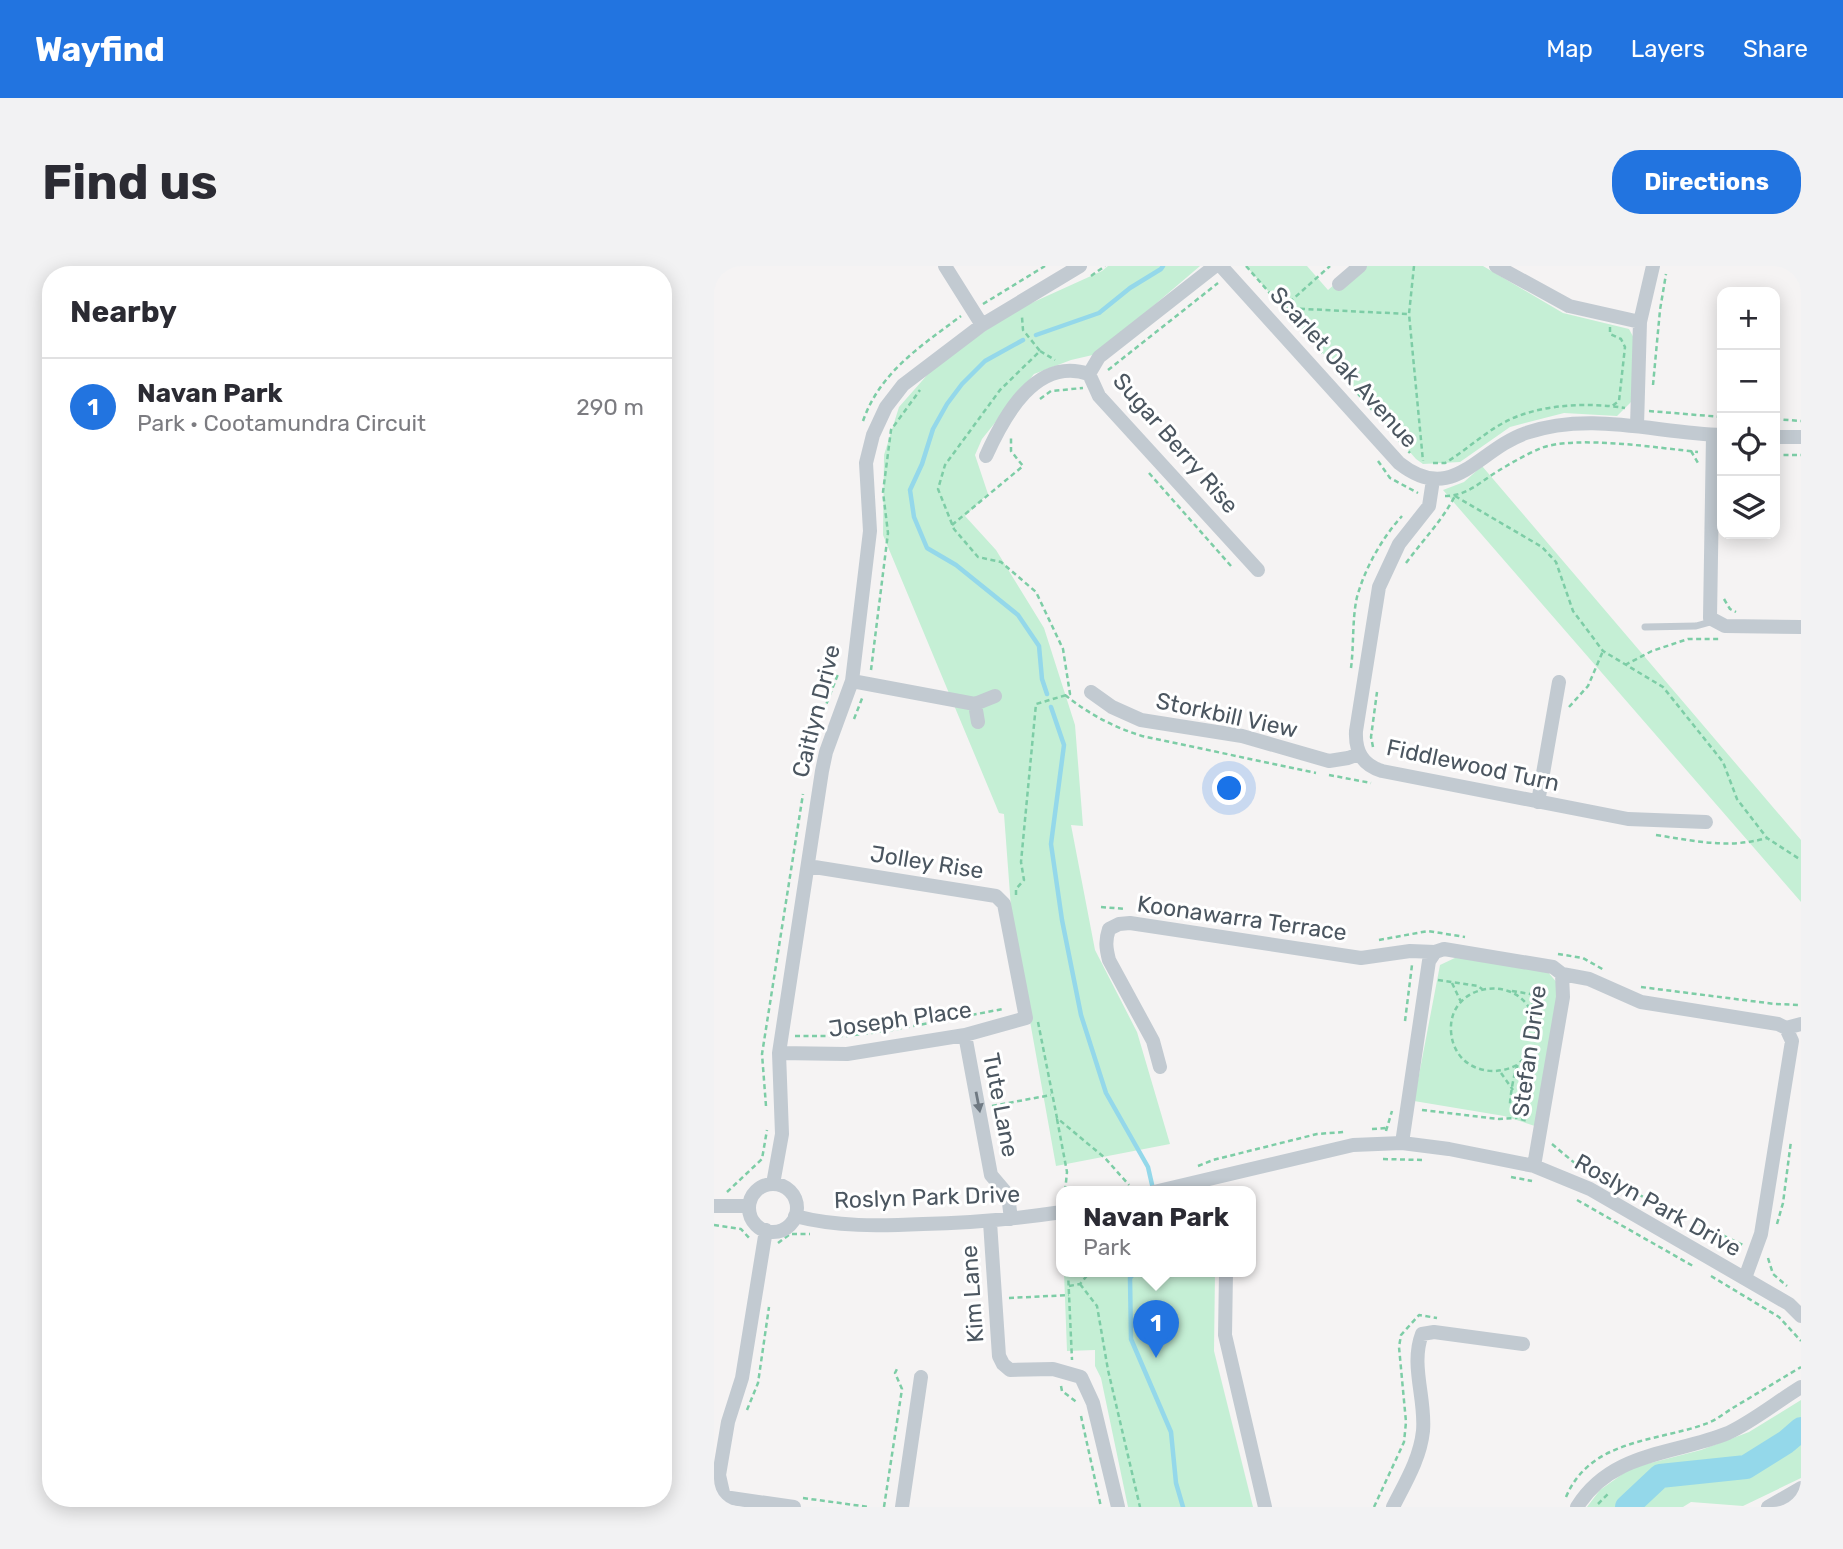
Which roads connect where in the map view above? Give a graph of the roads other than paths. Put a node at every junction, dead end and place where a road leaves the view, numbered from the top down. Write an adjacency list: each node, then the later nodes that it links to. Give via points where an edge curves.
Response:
1 (945, 266): 10 (street)
2 (1080, 266): 10 (street, Caitlyn Drive)
3 (1214, 266): 11 (street, Sugar Berry Rise, via 1099,357)
4 (1221, 266): 17 (street, Scarlet Oak Avenue, via 1399,463)
5 (1360, 266): 8 (street)
6 (1496, 266): 9 (street, via 1569,306)
7 (1653, 266): 9 (street)
8 (1339, 284)
9 (1640, 322): 12 (street)
10 (982, 325): 22 (street, Caitlyn Drive, via 903,385 873,435 866,463 870,541)
11 (1091, 378): 16 (street, via 1076,369 1062,370 1033,384 1011,408); 18 (street, Sugar Berry Rise, via 1099,396)
12 (1637, 426): 13 (street); 17 (street, via 1581,422 1544,428 1503,443 1461,474)
13 (1717, 435): 19 (street, via 1712,453 1710,618)
14 (1780, 437): 15 (street)
15 (1801, 437)
16 (986, 456)
17 (1433, 480): 28 (street, Fiddlewood Turn, via 1429,506 1399,544 1379,587 1356,731)
18 (1258, 570)
19 (1715, 621): 20 (lane); 21 (street, via 1725,626)
20 (1645, 627)
21 (1801, 627)
22 (852, 681): 26 (street); 31 (street, Caitlyn Drive, via 826,752)
23 (1559, 682): 29 (street)
24 (1091, 692): 28 (street, Storkbill View, via 1141,720 1242,736 1329,761)
25 (995, 696): 26 (street)
26 (975, 704): 27 (street)
27 (978, 722)
28 (1359, 754): 29 (street, Fiddlewood Turn, via 1373,768)
29 (1538, 802): 30 (street, Fiddlewood Turn, via 1629,819)
30 (1706, 822)
31 (808, 866): 34 (street, Jolley Rise, via 996,897 1004,904); 37 (street, Caitlyn Drive)
32 (1435, 952): 33 (street, Stefan Drive, via 1444,949 1553,967); 38 (street, Koonawarra Terrace, via 1361,958 1119,924 1110,929 1105,947 1153,1041); 39 (street, via 1401,1107)
33 (1562, 974): 35 (street, via 1589,979 1641,1002); 40 (street, Stefan Drive, via 1563,997)
34 (1027, 1010): 36 (street, Joseph Place)
35 (1794, 1026): 53 (street, via 1761,1234)
36 (965, 1035): 37 (street, Joseph Place, via 847,1054); 49 (street, Tute Lane, one-way to 49, via 991,1175 1008,1195)
37 (779, 1053): 42 (street, Caitlyn Drive, via 782,1134)
38 (1160, 1067)
39 (1402, 1143): 40 (street, Roslyn Park Drive); 41 (street, Roslyn Park Drive, via 1384,1151 1353,1145)
40 (1534, 1166): 53 (street, Roslyn Park Drive, via 1590,1189)
41 (1216, 1176): 43 (street, Roslyn Park Drive); 44 (street)
42 (773, 1184): 46 (street, via 756,1191); 48 (street, via 794,1196)
43 (1180, 1186)
44 (1217, 1186)
45 (714, 1206): 46 (street)
46 (749, 1206): 51 (street, via 753,1221)
47 (1056, 1213): 49 (street, Roslyn Park Drive)
48 (795, 1216): 50 (street, Roslyn Park Drive, via 824,1224 880,1226); 51 (street, via 784,1228)
49 (1012, 1220): 50 (street, Roslyn Park Drive)
50 (990, 1222): 62 (street, Kim Lane, via 999,1356 1010,1370 1053,1369 1081,1377 1093,1404)
51 (766, 1230): 59 (street, via 742,1378 719,1475 724,1497)
52 (1226, 1277): 63 (street, via 1225,1335)
53 (1745, 1278): 54 (street, Roslyn Park Drive)
54 (1796, 1311)
55 (1524, 1344): 64 (street, via 1422,1334 1417,1348 1423,1430 1417,1459)
56 (921, 1377): 61 (street)
57 (1801, 1387): 60 (street, via 1728,1432 1639,1458)
58 (1801, 1488): 65 (street)
59 (798, 1502)
60 (1572, 1503)
61 (902, 1507)
62 (1118, 1507)
63 (1265, 1507)
64 (1393, 1507)
65 (1768, 1507)

